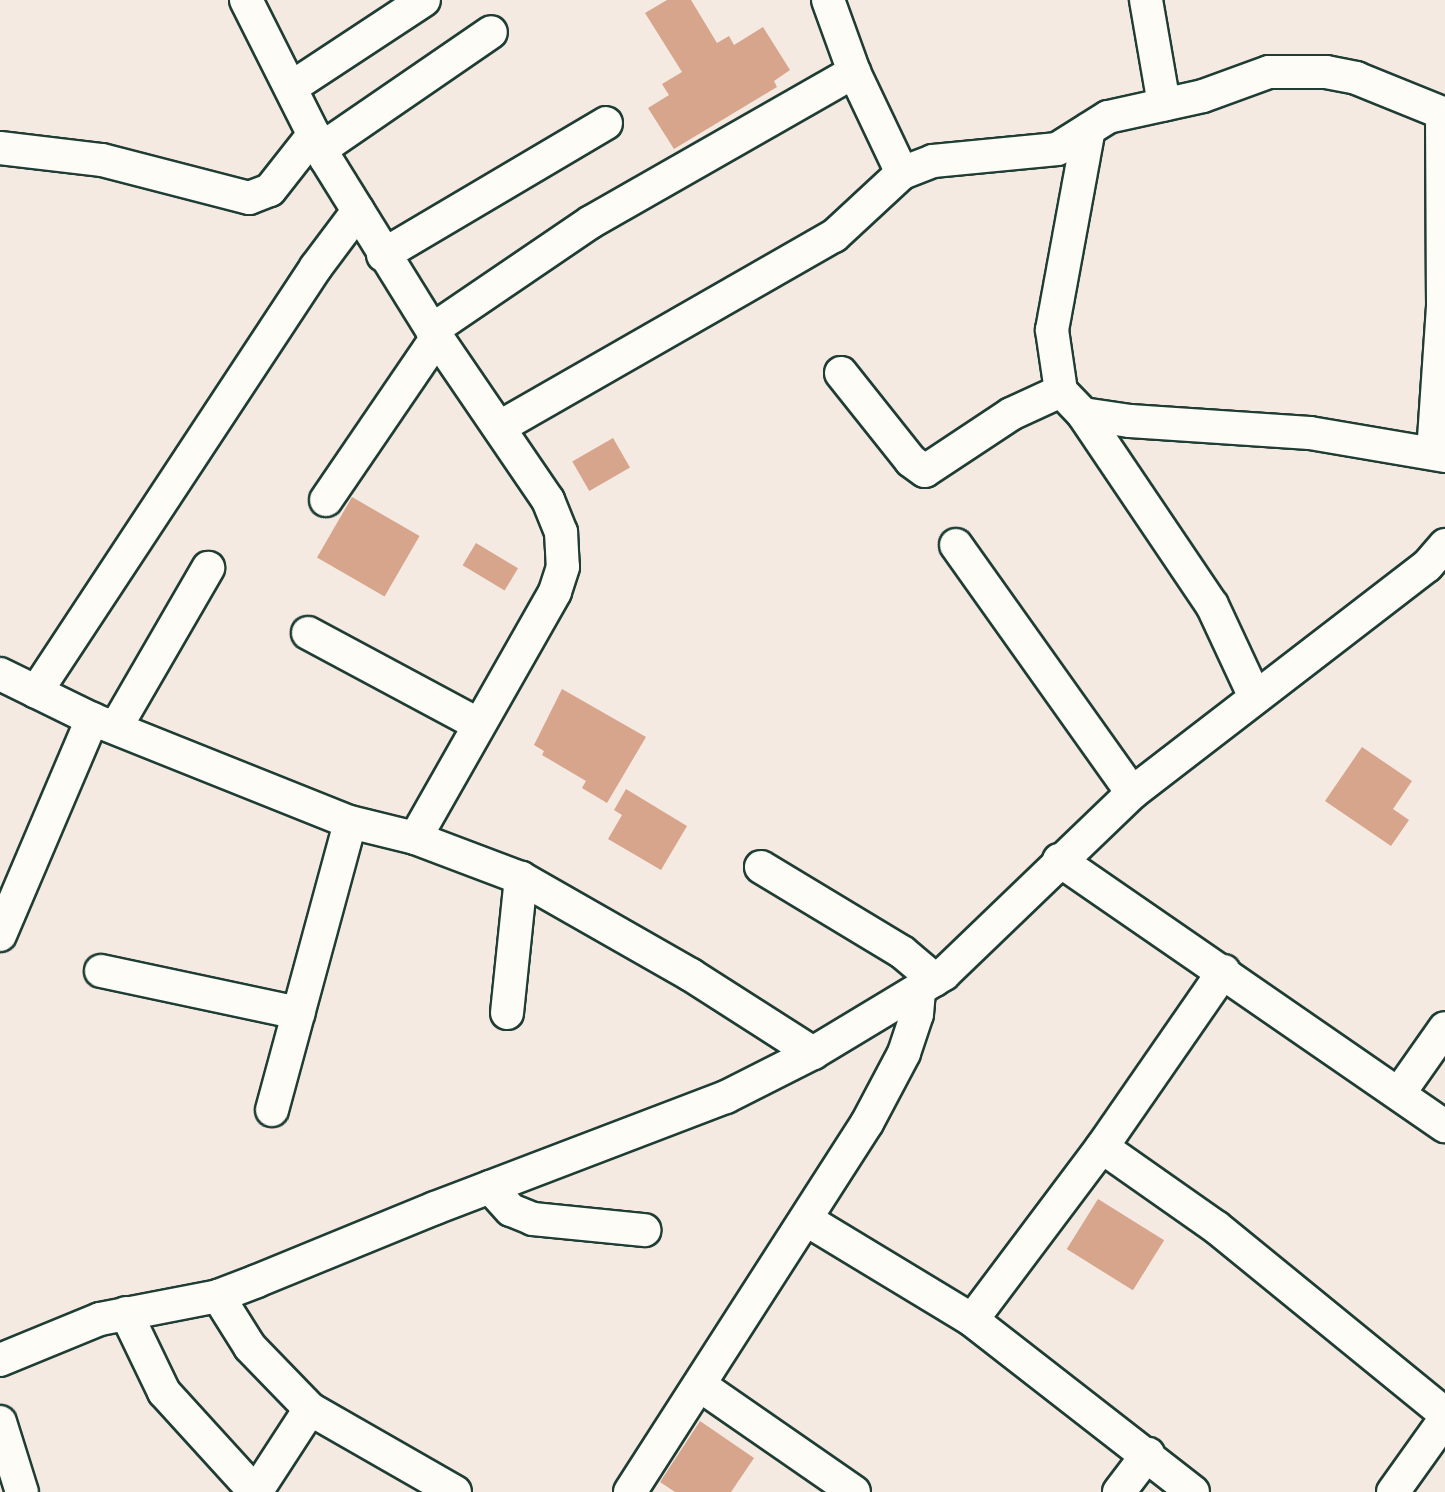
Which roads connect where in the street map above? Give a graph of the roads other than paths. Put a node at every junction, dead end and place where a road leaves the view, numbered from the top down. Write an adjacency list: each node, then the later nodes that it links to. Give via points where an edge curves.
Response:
1 (246, 0): 7 (street)
2 (424, 0): 7 (street)
3 (828, 0): 6 (street)
4 (1146, 0): 8 (street)
5 (492, 32): 12 (street)
6 (854, 72): 14 (street); 17 (street, via 591,222)
7 (292, 87): 12 (street)
8 (1164, 104): 9 (street, via 1292,71 1356,78); 11 (street, via 1108,117)
9 (1444, 114): 21 (street)
10 (606, 123): 16 (street)
11 (1089, 129): 14 (street, via 1058,148 933,161); 19 (street, via 1052,330)
12 (318, 142): 13 (street, via 270,190 248,198 102,160); 15 (street)
13 (0, 148)
14 (902, 172): 20 (street, via 834,236)
15 (358, 210): 16 (street); 28 (street)
16 (383, 255): 17 (street)
17 (434, 333): 20 (street); 22 (street)
18 (841, 373): 19 (street, via 926,471 1011,414)
19 (1072, 402): 21 (street, via 1130,422 1310,433); 29 (street, via 1212,605)
20 (500, 427): 31 (street, via 548,500 564,550 555,592 534,636)
21 (1439, 454)
22 (326, 500)
23 (956, 545): 32 (street)
24 (1439, 565): 29 (street)
25 (208, 568): 30 (street)
26 (308, 632): 31 (street)
27 (0, 674): 28 (street)
28 (36, 692): 30 (street)
29 (1254, 694): 32 (street)
30 (104, 723): 33 (street); 38 (street)
31 (478, 724): 34 (street)
32 (1132, 792): 35 (street)
33 (350, 822): 34 (street); 42 (street)
34 (415, 838): 37 (street)
35 (1059, 860): 39 (street); 41 (street)
36 (761, 867): 41 (street, via 902,952)
37 (522, 878): 43 (street); 45 (street)
38 (0, 935)
39 (1224, 971): 46 (street); 49 (street)
40 (101, 972): 42 (street)
41 (927, 986): 45 (street); 51 (street, via 904,1053)
42 (299, 1012): 47 (street)
43 (507, 1013)
44 (1445, 1028): 46 (street)
45 (813, 1053): 50 (street, via 726,1097)
46 (1400, 1092): 48 (street)
47 (272, 1110)
48 (1445, 1126)
49 (1102, 1146): 55 (street); 59 (street, via 1216,1226)
50 (490, 1187): 52 (street, via 511,1210 533,1219); 53 (street)
51 (807, 1220): 55 (street); 57 (street)
52 (644, 1230)
53 (218, 1296): 54 (street); 58 (street, via 258,1357)
54 (126, 1313): 56 (street); 63 (street, via 164,1392)
55 (972, 1320): 61 (street)
56 (0, 1360)
57 (701, 1386): 65 (street); 66 (street)
58 (310, 1409): 63 (street); 64 (street)
59 (1445, 1416): 69 (street)
60 (0, 1422): 62 (street)
61 (1148, 1454): 67 (street); 68 (street)
62 (22, 1492)
63 (256, 1492)
64 (456, 1492)
65 (630, 1492)
66 (854, 1492)
67 (1119, 1492)
68 (1193, 1492)
69 (1393, 1492)

